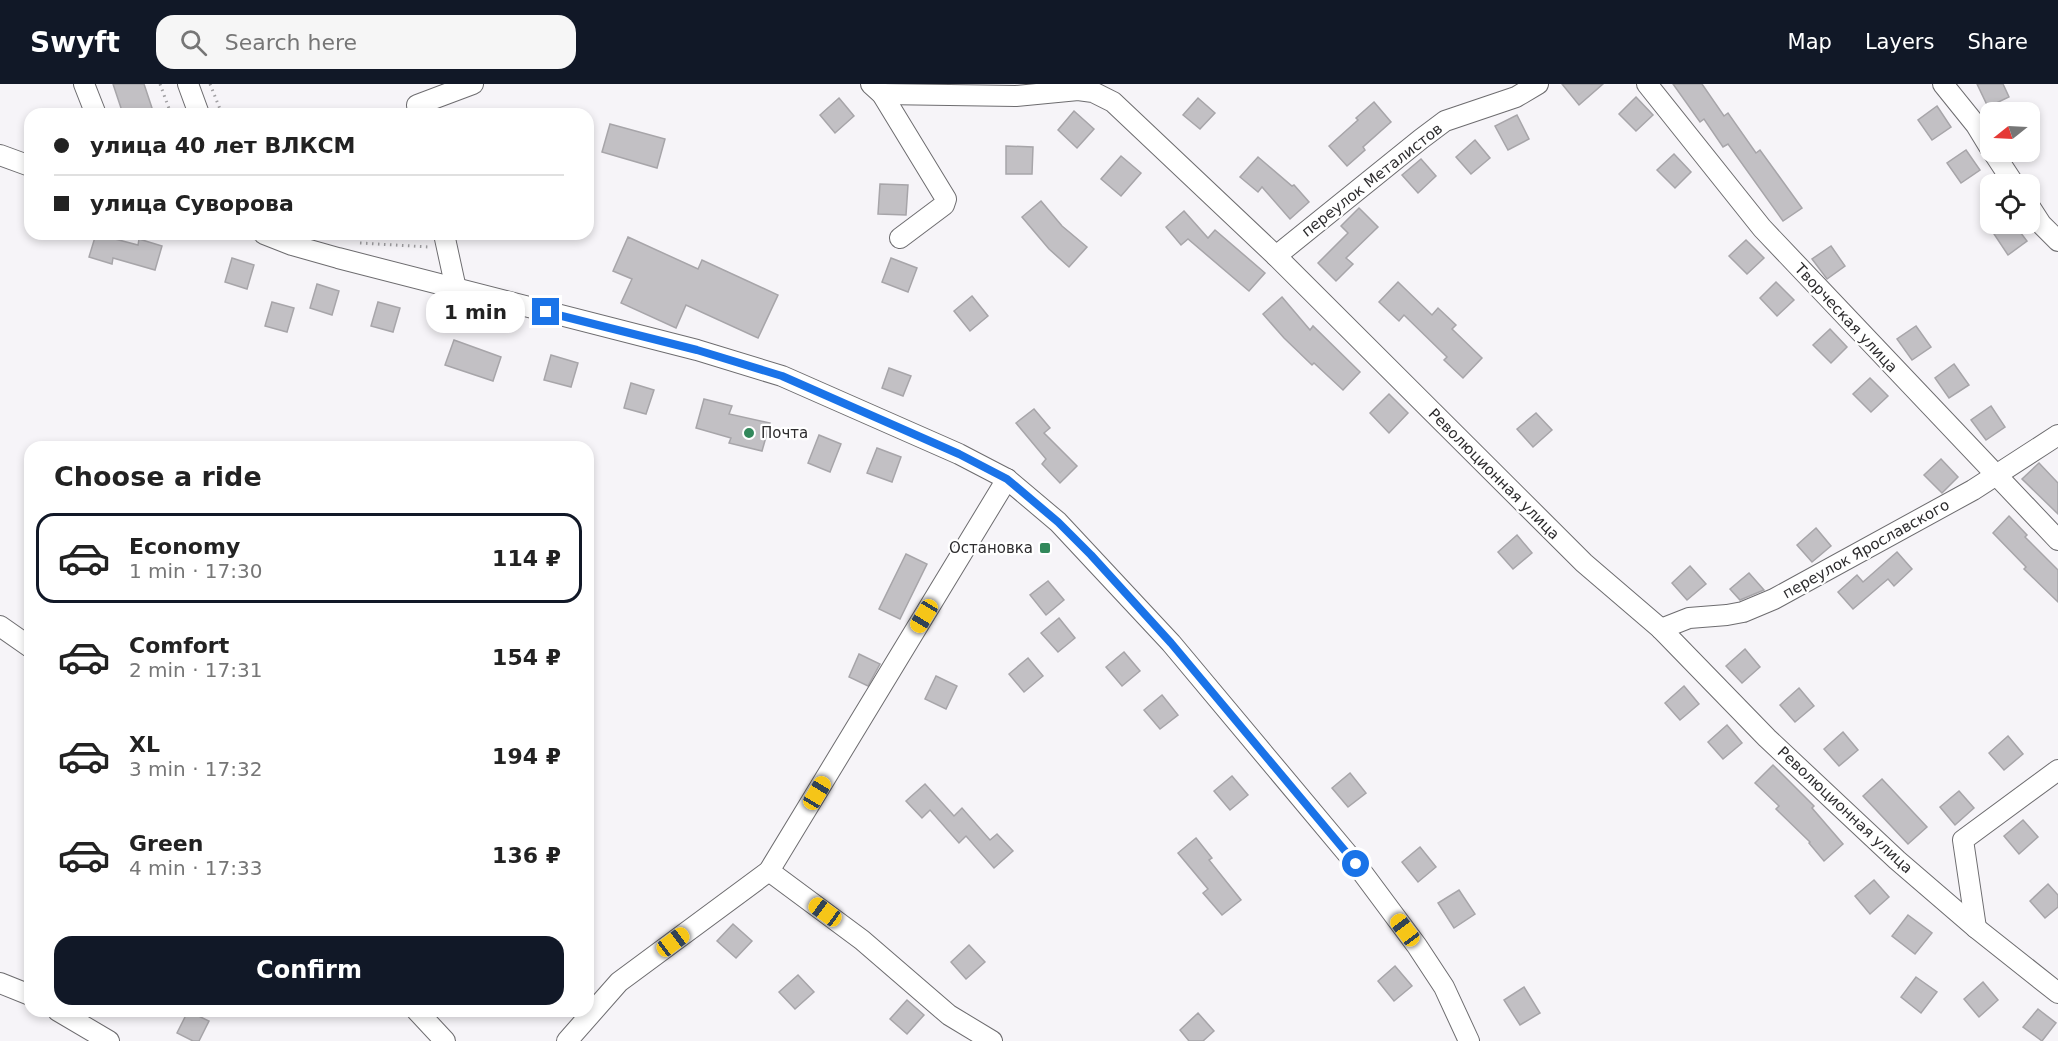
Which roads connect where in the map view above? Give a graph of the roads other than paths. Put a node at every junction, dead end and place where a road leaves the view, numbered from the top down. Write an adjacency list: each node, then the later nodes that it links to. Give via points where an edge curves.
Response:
1 (84, 84): 10 (street)
2 (188, 84): 11 (street)
3 (473, 84): 12 (street)
4 (1538, 84): 21 (street, переулок Металистов, via 1516,97 1445,122)
5 (1647, 84): 24 (street, Творческая улица, via 1762,228)
6 (1943, 84): 13 (street)
7 (1096, 88): 9 (street, Революционная улица, via 1016,96); 21 (street, Революционная улица)
8 (876, 89): 9 (street, Революционная улица); 17 (street, via 946,199 944,205)
9 (924, 89)
10 (93, 108)
11 (197, 108)
12 (417, 108)
13 (1980, 132)
14 (0, 155): 15 (street)
15 (24, 164)
16 (2040, 222): 20 (street)
17 (900, 238)
18 (281, 240): 22 (street)
19 (445, 241): 22 (street)
20 (2058, 241)
21 (1276, 256): 28 (street, Революционная улица, via 1584,563)
22 (456, 289): 25 (street, via 697,350 782,376)
23 (2058, 435): 24 (street, переулок Ярославского)
24 (1994, 475): 26 (street, Творческая улица); 28 (street, переулок Ярославского, via 1774,599 1743,612 1689,618)
25 (1007, 479): 31 (street); 44 (street, via 1091,555 1171,643 1356,864 1444,987)
26 (2058, 540)
27 (0, 626): 29 (street)
28 (1661, 629): 32 (street, Революционная улица, via 1776,746)
29 (24, 643)
30 (2058, 770): 32 (street, via 1963,840)
31 (770, 871): 36 (street, via 619,982); 43 (street, via 862,940 949,1015)
32 (1976, 928): 35 (street, Революционная улица)
33 (0, 983): 34 (street)
34 (24, 993)
35 (2058, 993)
36 (594, 1010)
37 (68, 1017): 40 (street)
38 (423, 1017): 41 (street)
39 (588, 1017): 42 (street)
40 (109, 1041)
41 (445, 1041)
42 (567, 1041)
43 (992, 1041)
44 (1468, 1041)

